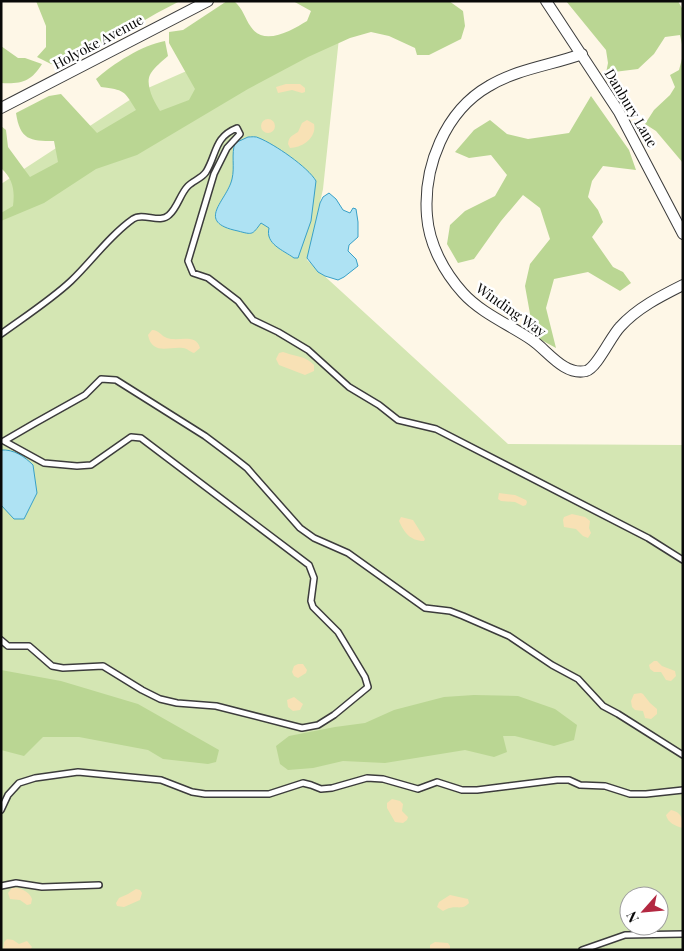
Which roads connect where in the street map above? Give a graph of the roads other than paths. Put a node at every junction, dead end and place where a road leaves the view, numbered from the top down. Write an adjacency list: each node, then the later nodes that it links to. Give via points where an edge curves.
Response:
1 (208, 1): 4 (street, Holyoke Avenue)
2 (546, 1): 3 (street, Danbury Lane)
3 (582, 54): 5 (street, Danbury Lane, via 632,135); 6 (street, Winding Way, via 514,74 489,86 462,108 442,137 432,162 426,196 430,233 437,254 464,295 533,341 561,365 573,370 586,371 594,365 610,339 633,314)
4 (1, 108)
5 (683, 234)
6 (683, 285)
7 (1, 334): 8 (lane, via 69,282 136,217 169,216 188,185 205,174 218,143 228,131 237,128 240,134 214,174 204,204 188,261 193,272 208,278 238,301 253,320 308,350 349,387 398,420 436,429 648,538)
8 (683, 560)
9 (1, 640): 10 (lane, via 8,646 29,646 52,666 103,666 160,699 216,706 302,728 318,725 368,687 338,632 313,607 314,578 309,566 141,438 131,437 91,465 77,466 44,463 4,442 85,395 101,379 116,380 205,436 247,468 300,528 314,538 348,553 424,608 463,616 509,636 578,678 603,706)
10 (683, 755)
11 (683, 790): 12 (lane, via 630,794 569,780 477,790 462,790 437,782 418,789 368,778 332,788 321,789 303,783 269,794 205,794 161,780 78,772 18,783)
12 (1, 810)
13 (1, 886): 14 (lane, via 16,882 42,887)
14 (100, 886)
15 (683, 934): 16 (lane, via 625,935)
16 (582, 950)

